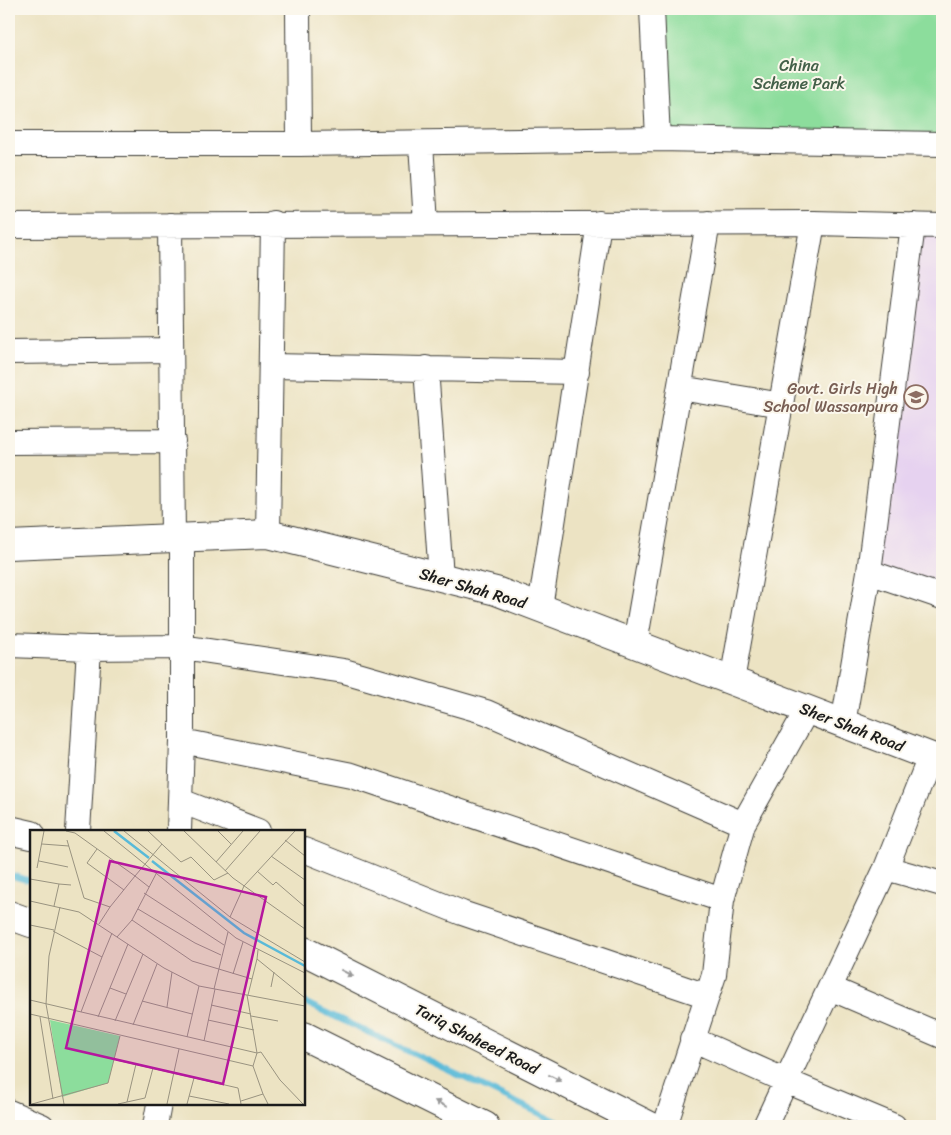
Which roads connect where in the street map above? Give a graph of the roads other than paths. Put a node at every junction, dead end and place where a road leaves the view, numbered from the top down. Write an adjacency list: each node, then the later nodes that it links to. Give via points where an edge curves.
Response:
1 (298, 9): 6 (street)
2 (652, 9): 3 (street)
3 (658, 139): 4 (street); 7 (street)
4 (421, 143): 6 (street); 13 (street)
5 (9, 144): 6 (street)
6 (299, 144)
7 (942, 144)
8 (273, 223): 12 (street); 13 (street); 19 (street)
9 (599, 223): 10 (street); 13 (street); 21 (street)
10 (708, 223): 11 (street); 22 (street)
11 (813, 223): 15 (street); 23 (street)
12 (170, 224): 14 (street); 17 (street)
13 (426, 224)
14 (9, 226)
15 (913, 226): 16 (street); 29 (street)
16 (942, 226)
17 (171, 350): 18 (street); 24 (street)
18 (9, 352)
19 (272, 366): 20 (street); 26 (street)
20 (426, 368): 21 (street); 30 (street)
21 (577, 372): 32 (street)
22 (680, 388): 23 (street); 33 (street)
23 (782, 404): 37 (street)
24 (173, 441): 25 (street); 27 (street)
25 (9, 442)
26 (268, 534): 27 (main road, Sher Shah Road); 30 (main road, Sher Shah Road)
27 (177, 538): 28 (main road, Sher Shah Road); 36 (street)
28 (9, 545)
29 (869, 572): 31 (street); 39 (street)
30 (441, 577): 32 (main road, Sher Shah Road, via 496,591)
31 (942, 597)
32 (540, 608): 33 (main road, Sher Shah Road)
33 (635, 644): 37 (main road, Sher Shah Road)
34 (9, 645): 35 (street)
35 (88, 648): 36 (street); 45 (street)
36 (182, 648): 40 (street); 43 (street, via 344,672 486,712)
37 (732, 681): 38 (main road, Sher Shah Road)
38 (807, 710): 39 (main road, Sher Shah Road); 43 (street)
39 (843, 724): 41 (main road, Sher Shah Road)
40 (182, 741): 42 (street); 52 (street, via 352,775)
41 (936, 759): 50 (street)
42 (181, 801): 46 (street); 47 (street)
43 (743, 824): 52 (street)
44 (9, 830): 48 (main road)
45 (78, 830)
46 (179, 830)
47 (255, 830)
48 (30, 836)
49 (305, 850): 57 (street, via 462,913)
50 (886, 868): 51 (street); 56 (street)
51 (942, 884)
52 (722, 900): 57 (street, via 714,975)
53 (9, 915): 54 (main road)
54 (30, 923)
55 (305, 953): 67 (main road, Tariq Shaheed Road, one-way to 67)
56 (830, 988): 59 (street); 61 (street)
57 (707, 996): 60 (street)
58 (305, 1036): 66 (main road, one-way to 58)
59 (942, 1036)
60 (692, 1039): 61 (street); 68 (street)
61 (786, 1081): 69 (street); 70 (street)
62 (159, 1105): 65 (street)
63 (9, 1112): 64 (street)
64 (42, 1126)
65 (155, 1126)
66 (484, 1126)
67 (650, 1126)
68 (664, 1126)
69 (765, 1126)
70 (894, 1126)

